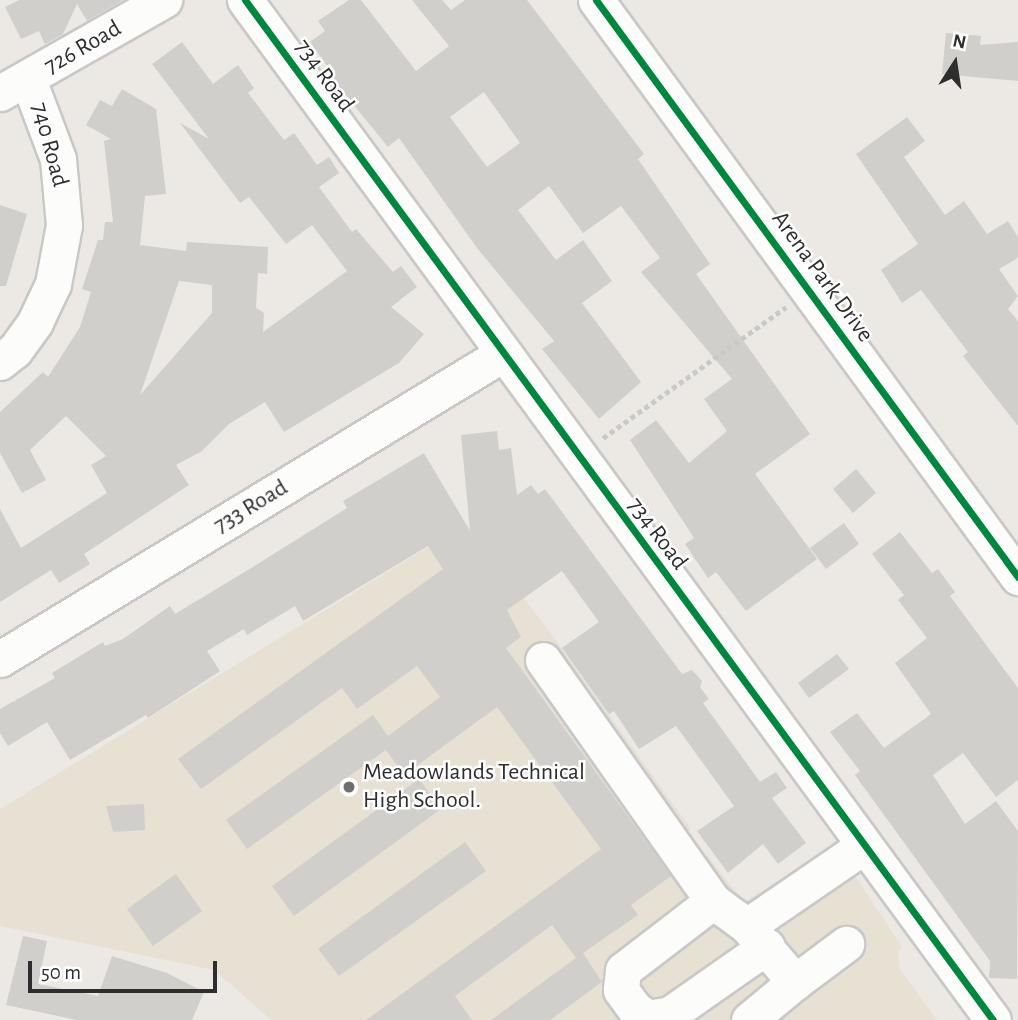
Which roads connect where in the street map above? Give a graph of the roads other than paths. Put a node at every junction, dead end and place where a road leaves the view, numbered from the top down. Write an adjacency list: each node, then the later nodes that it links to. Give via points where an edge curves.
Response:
1 (164, 0): 4 (street, 726 Road)
2 (244, 0): 5 (street, 734 Road)
3 (596, 0): 7 (street, Arena Park Drive)
4 (14, 86): 6 (street, 740 Road, via 58,159 64,225 53,284 34,322)
5 (501, 355): 8 (street, 733 Road); 10 (street, 734 Road)
6 (0, 362)
7 (1018, 577)
8 (0, 659)
9 (542, 660): 11 (street)
10 (864, 846): 12 (street); 16 (street, 734 Road)
11 (713, 901): 12 (street); 12 (street, via 624,970 621,990 635,1009 648,1018 670,1014)
12 (757, 936): 14 (street)
13 (846, 944): 14 (street)
14 (795, 982): 15 (street)
15 (749, 1020)
16 (993, 1020)

